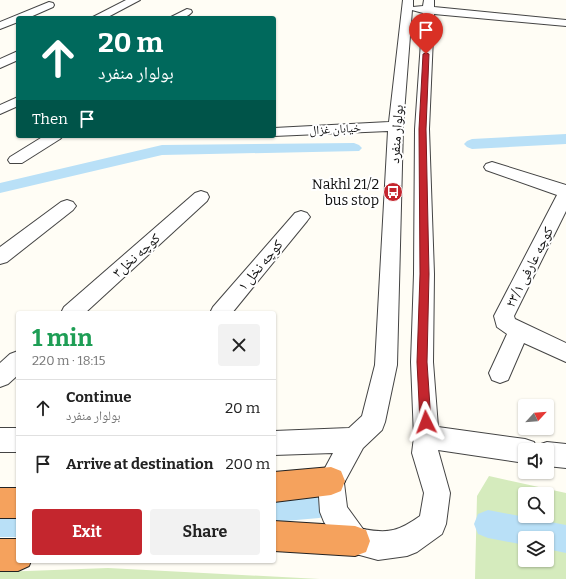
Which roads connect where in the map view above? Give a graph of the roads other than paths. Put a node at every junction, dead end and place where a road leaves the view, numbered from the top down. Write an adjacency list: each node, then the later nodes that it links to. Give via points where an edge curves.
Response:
1 (135, 0): 7 (street)
2 (408, 4): 4 (street); 16 (street, بولوار منفرد)
3 (50, 5): 6 (street)
4 (429, 5): 10 (street); 33 (street, بولوار منفرد, via 422,129 422,362)
5 (187, 12): 8 (street)
6 (23, 16)
7 (101, 16)
8 (179, 16)
9 (16, 19): 11 (street)
10 (566, 23)
11 (0, 26)
12 (16, 57): 13 (street)
13 (4, 67)
14 (16, 102): 15 (street)
15 (0, 110)
16 (396, 126): 17 (street, خیابان غزال); 36 (street, بولوار منفرد, via 386,365 373,422)
17 (276, 132)
18 (52, 138): 19 (street)
19 (16, 160)
20 (492, 167): 21 (street, کوچه عارفی ۲۳/۱, via 560,189)
21 (566, 194): 28 (street, کوچه عارفی ۲۳/۱, via 504,316 504,321 508,325)
22 (201, 197): 26 (street, کوچه نخل۳)
23 (67, 206): 25 (street)
24 (301, 217): 27 (street, کوچه نخل ۱)
25 (0, 257)
26 (73, 311)
27 (222, 311)
28 (519, 330): 29 (street, کوچه عارفی ۲۳/۱); 31 (street)
29 (566, 353)
30 (16, 363): 32 (street)
31 (500, 373)
32 (0, 377)
33 (426, 437): 38 (street); 46 (street, بولوار منفرد, via 425,453 437,493 432,524 407,542 378,546)
34 (0, 440): 35 (street)
35 (16, 440)
36 (354, 440): 37 (street); 41 (street, بولوار منفرد)
37 (276, 443)
38 (518, 450)
39 (554, 455): 40 (street)
40 (566, 456)
41 (331, 481): 42 (highway); 46 (street, via 334,512)
42 (276, 487)
43 (0, 503): 44 (highway)
44 (16, 503)
45 (276, 536): 46 (highway)
46 (355, 542)
47 (0, 555): 48 (highway)
48 (16, 555)

